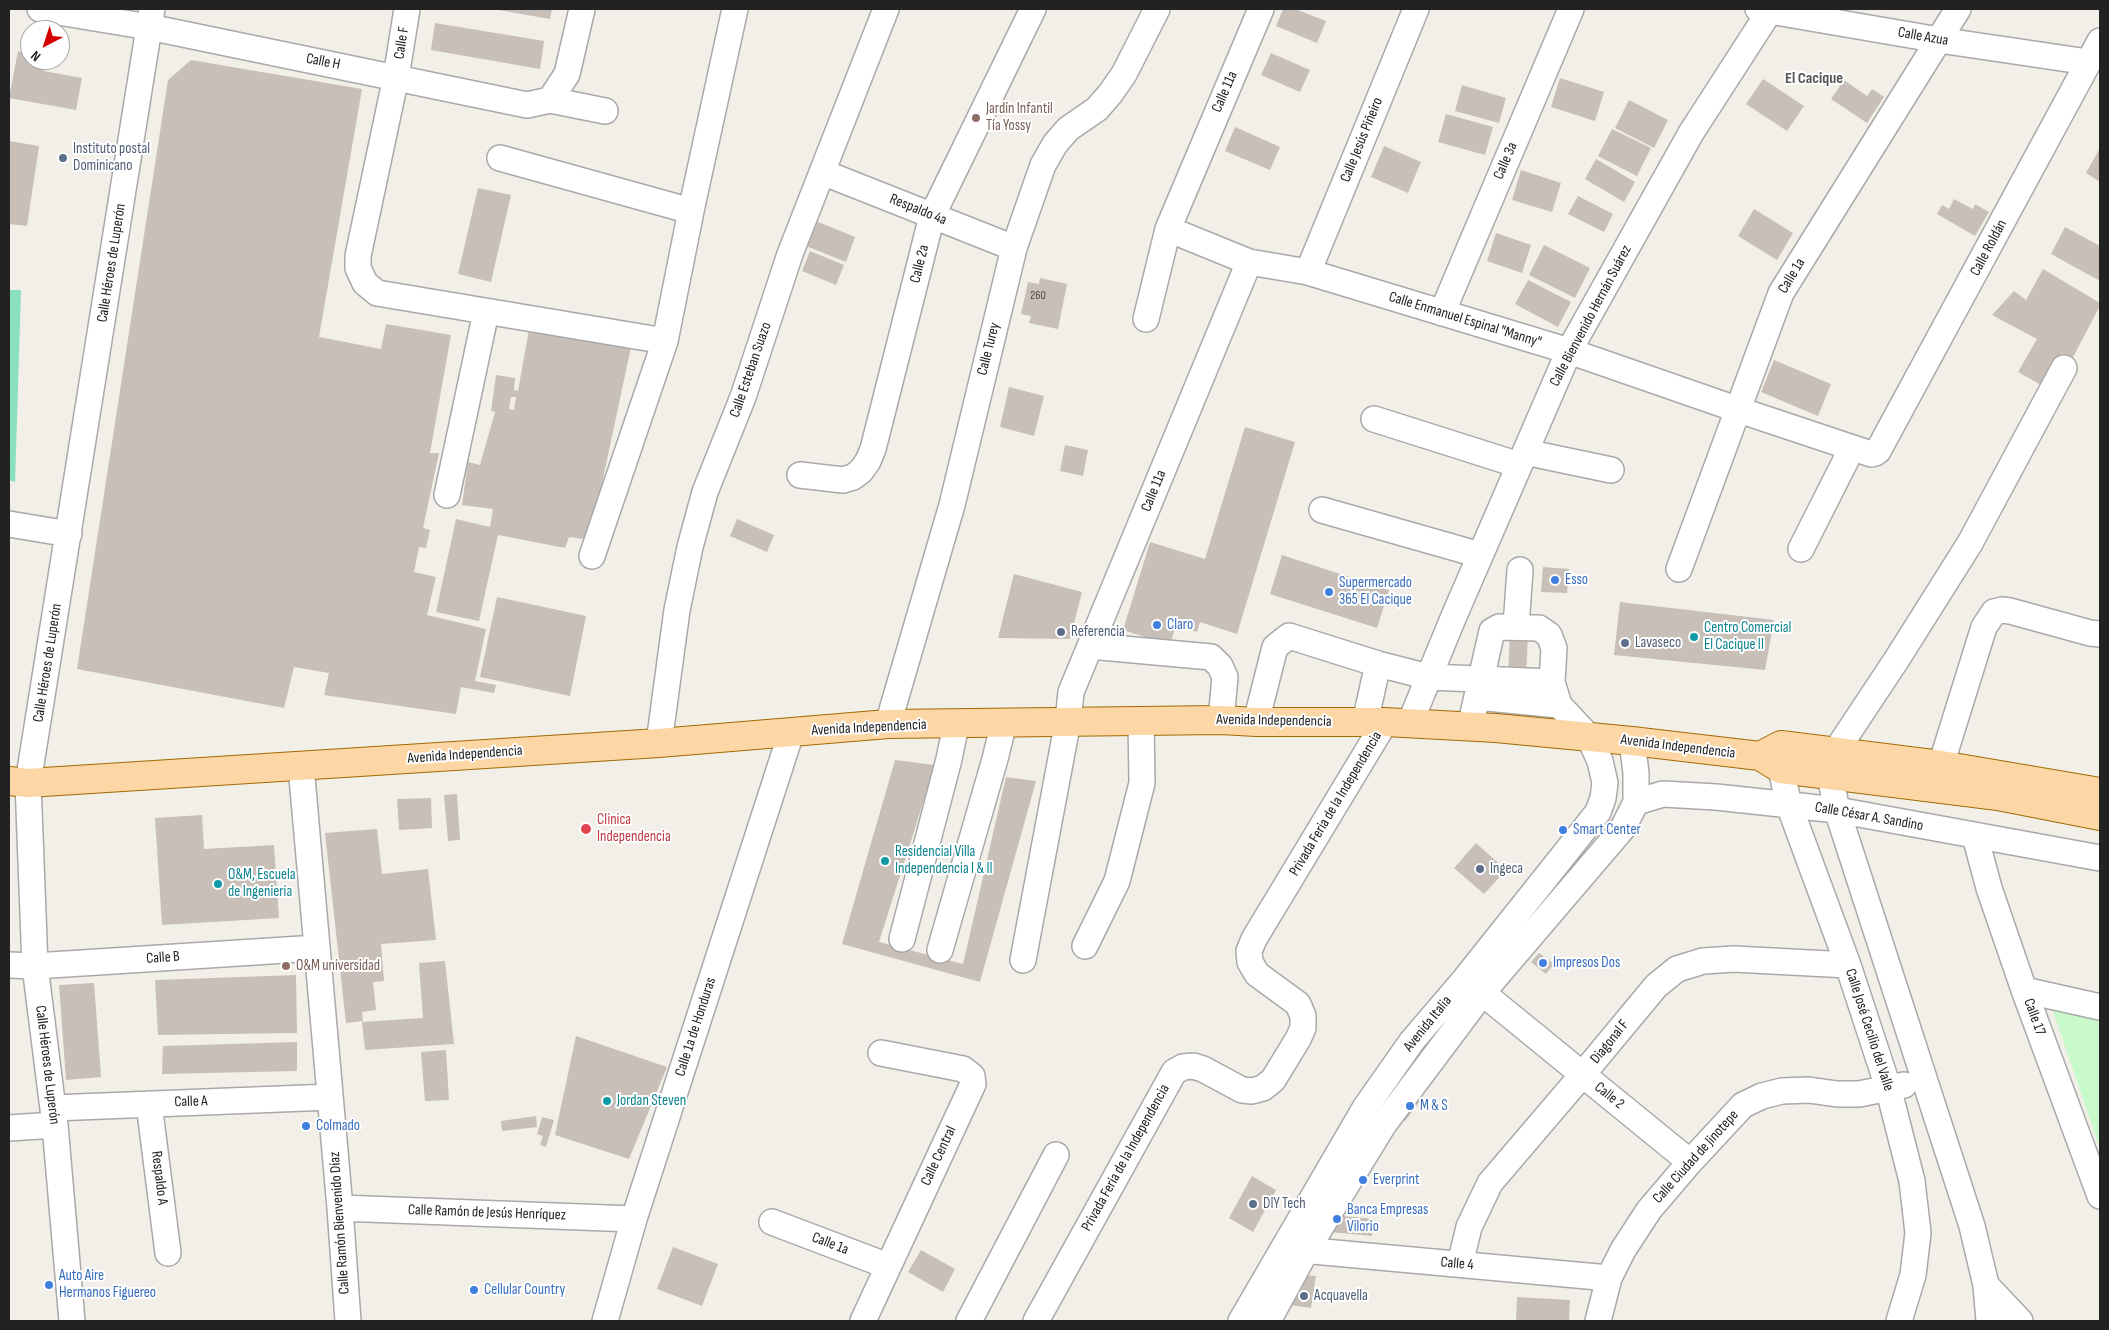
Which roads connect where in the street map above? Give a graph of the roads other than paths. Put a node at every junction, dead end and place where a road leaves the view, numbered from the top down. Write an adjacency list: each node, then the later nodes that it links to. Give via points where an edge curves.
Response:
1 (40, 9): 13 (street, Calle H)
2 (407, 9): 16 (street, Calle F)
3 (582, 9): 17 (street, via 567,74)
4 (735, 9): 21 (street)
5 (886, 9): 20 (street, Calle Esteban Suazo)
6 (1033, 9): 22 (street, Calle 2a)
7 (1157, 9): 24 (street, Calle Turey, via 1124,74 1110,94 1055,144 1043,165)
8 (1261, 9): 23 (street, Calle 11a)
9 (1416, 9): 26 (street, Calle Jesús Piñeiro)
10 (1571, 9): 28 (street, Calle 3a)
11 (1766, 9): 14 (street, Calle Azua); 31 (street, Calle Bienvenido Hernán Suárez, via 1691,133)
12 (1958, 9): 14 (street, Calle 1a)
13 (151, 18): 16 (street, Calle H); 42 (street, Calle Héroes de Luperón)
14 (1939, 40): 15 (street, Calle Azua); 33 (street, Calle 1a, via 1781,293)
15 (2094, 51): 35 (street, Calle Roldán, via 1888,434 1878,451)
16 (396, 77): 17 (street, Calle H, via 527,105); 27 (street, Calle F, via 358,268 365,283 377,293)
17 (550, 100): 18 (street, Calle H)
18 (605, 111)
19 (500, 158): 21 (street)
20 (822, 172): 22 (street, Respaldo 4a); 67 (street, Calle Esteban Suazo, via 790,254 743,397 705,492 677,610)
21 (691, 211): 30 (street)
22 (932, 216): 24 (street, Respaldo 4a); 38 (street, Calle 2a, via 868,461 861,471 843,480)
23 (1168, 229): 25 (street, Calle Enmanuel Espinal "Manny"); 29 (street, Calle 11a)
24 (1014, 248): 61 (street, Calle Turey, via 952,506)
25 (1249, 262): 26 (street, Calle Enmanuel Espinal "Manny"); 50 (street, Calle 11a)
26 (1308, 272): 28 (street, Calle Enmanuel Espinal "Manny")
27 (486, 312): 30 (street, Calle F); 39 (street)
28 (1442, 313): 31 (street, Calle Enmanuel Espinal "Manny")
29 (1146, 319)
30 (665, 342): 45 (street)
31 (1569, 351): 33 (street, Calle Enmanuel Espinal "Manny"); 36 (street, Calle Bienvenido Hernán Suárez)
32 (2064, 368): 69 (street, via 1970,544)
33 (1739, 410): 35 (street, Calle Enmanuel Espinal "Manny"); 46 (street, Calle 1a)
34 (1374, 418): 36 (street)
35 (1864, 450): 43 (street, Calle Roldán)
36 (1522, 458): 37 (street); 44 (street, Calle Bienvenido Hernán Suárez)
37 (1610, 470)
38 (800, 475)
39 (447, 494)
40 (1322, 510): 44 (street)
41 (9, 524): 42 (street)
42 (69, 534): 72 (street, Calle Héroes de Luperón)
43 (1801, 549)
44 (1480, 555): 52 (street, Calle Bienvenido Hernán Suárez)
45 (592, 556)
46 (1679, 569)
47 (1520, 570): 48 (street)
48 (1516, 627): 53 (street, via 1499,627 1492,631); 54 (street, via 1539,628 1549,635 1554,648)
49 (2100, 634): 71 (street, via 2010,611 1994,612 1984,627)
50 (1090, 646): 55 (street, via 1211,657 1225,677); 56 (street, Calle 11a, via 1071,692)
51 (1378, 664): 52 (street); 59 (street, via 1289,636 1276,647); 60 (street)
52 (1429, 676): 53 (street); 60 (street, Calle Bienvenido Hernán Suárez)
53 (1479, 688): 54 (street); 63 (street)
54 (1555, 693): 65 (street, Avenida Italia)
55 (1221, 720): 57 (main road, Avenida Independencia); 59 (main road, Avenida Independencia)
56 (1068, 721): 57 (main road, Avenida Independencia); 58 (main road, Avenida Independencia); 84 (street, Calle 11a)
57 (1141, 721): 81 (street, via 1142,783 1117,881)
58 (1004, 722): 62 (main road, Avenida Independencia); 83 (street)
59 (1256, 722): 60 (main road, Avenida Independencia)
60 (1387, 722): 63 (main road, Avenida Independencia); 117 (street, Privada Feria de la Independencia, via 1249,951 1250,962 1257,974 1298,1004 1303,1016 1303,1028 1298,1039 1273,1080 1252,1091 1242,1090 1193,1066 1174,1072)
61 (888, 724): 62 (main road, Avenida Independencia); 64 (main road, Avenida Independencia)
62 (956, 724): 80 (street, via 950,759)
63 (1470, 727): 65 (main road, Avenida Independencia)
64 (791, 733): 67 (main road, Avenida Independencia); 103 (street, Calle 1a de Honduras)
65 (1589, 737): 66 (main road, Avenida Independencia); 88 (street, Avenida Italia, via 1600,761 1604,783 1604,798 1598,812)
66 (1632, 740): 68 (main road, Avenida Independencia); 74 (street, Avenida Italia)
67 (660, 743): 70 (main road, Avenida Independencia)
68 (1774, 757): 69 (main road, Avenida Independencia); 75 (street, Calle José Cecilio del Valle)
69 (1831, 759): 71 (main road, Avenida Independencia); 76 (street)
70 (301, 766): 72 (main road, Avenida Independencia); 82 (street, Calle Ramón Bienvenido Díaz)
71 (1939, 777): 73 (main road, Avenida Independencia); 77 (main road, Avenida Independencia, via 1998,796)
72 (18, 782): 87 (street, Calle Héroes de Luperón)
73 (2100, 792)
74 (1636, 802): 75 (street, Calle César A. Sandino, via 1663,794); 88 (street, Avenida Italia, via 1623,828)
75 (1788, 805): 76 (street, Calle César A. Sandino); 86 (street, Calle José Cecilio del Valle)
76 (1837, 810): 78 (street, Calle César A. Sandino); 93 (street)
77 (2100, 816)
78 (1975, 836): 79 (street, Calle César A. Sandino); 89 (street, Calle 17)
79 (2100, 858)
80 (902, 939)
81 (1085, 946)
82 (317, 948): 87 (street, Calle B); 95 (street, Calle Ramón Bienvenido Díaz)
83 (940, 950)
84 (1023, 960)
85 (9, 965): 87 (street, Calle B)
86 (1848, 965): 92 (street, Diagonal F, via 1734,959 1703,961 1677,969 1656,986); 94 (street, Calle José Cecilio del Valle)
87 (35, 966): 97 (street, Calle Héroes de Luperón)
88 (1474, 986): 92 (street, Calle 2); 105 (street, Avenida Italia, via 1412,1041 1365,1108)
89 (2024, 990): 90 (street); 101 (street, Calle 17)
90 (2100, 1007)
91 (881, 1054): 108 (street, Calle Central, via 963,1070 972,1076 973,1084)
92 (1583, 1074): 100 (street, Calle 2); 107 (street, Diagonal F, via 1490,1183 1469,1227)
93 (1924, 1082): 94 (street, Calle Ciudad de Jinotepe); 110 (street, via 1972,1226)
94 (1888, 1087): 100 (street, Calle Ciudad de Jinotepe, via 1859,1094 1791,1090 1762,1096 1743,1105); 111 (street, Calle José Cecilio del Valle, via 1912,1181 1918,1233 1913,1275)
95 (330, 1097): 96 (street, Calle A); 102 (street, Calle Ramón Bienvenido Díaz)
96 (150, 1104): 97 (street, Calle A); 106 (street, Respaldo A)
97 (54, 1116): 98 (street, Calle A); 112 (street, Calle Héroes de Luperón)
98 (9, 1128)
99 (1056, 1155): 116 (street)
100 (1690, 1162): 109 (street, Calle Ciudad de Jinotepe, via 1649,1210)
101 (2100, 1196)
102 (340, 1208): 103 (street, Calle Ramón de Jesús Henríquez); 113 (street, Calle Ramón Bienvenido Díaz)
103 (634, 1219): 114 (street, Calle 1a de Honduras)
104 (772, 1222): 108 (street, Calle 1a)
105 (1294, 1250): 107 (street, Calle 4); 118 (street, Avenida Italia); 119 (street, Avenida Italia)
106 (168, 1252)
107 (1460, 1264): 109 (street, Calle 4)
108 (888, 1266): 115 (street, Calle Central)
109 (1609, 1278): 120 (street, Calle Ciudad de Jinotepe)
110 (1986, 1285): 121 (street); 122 (street)
111 (1899, 1320)
112 (72, 1321)
113 (348, 1321)
114 (605, 1321)
115 (863, 1321)
116 (968, 1321)
117 (1036, 1321)
118 (1241, 1321)
119 (1268, 1321)
120 (1598, 1321)
121 (1989, 1321)
122 (2020, 1321)

